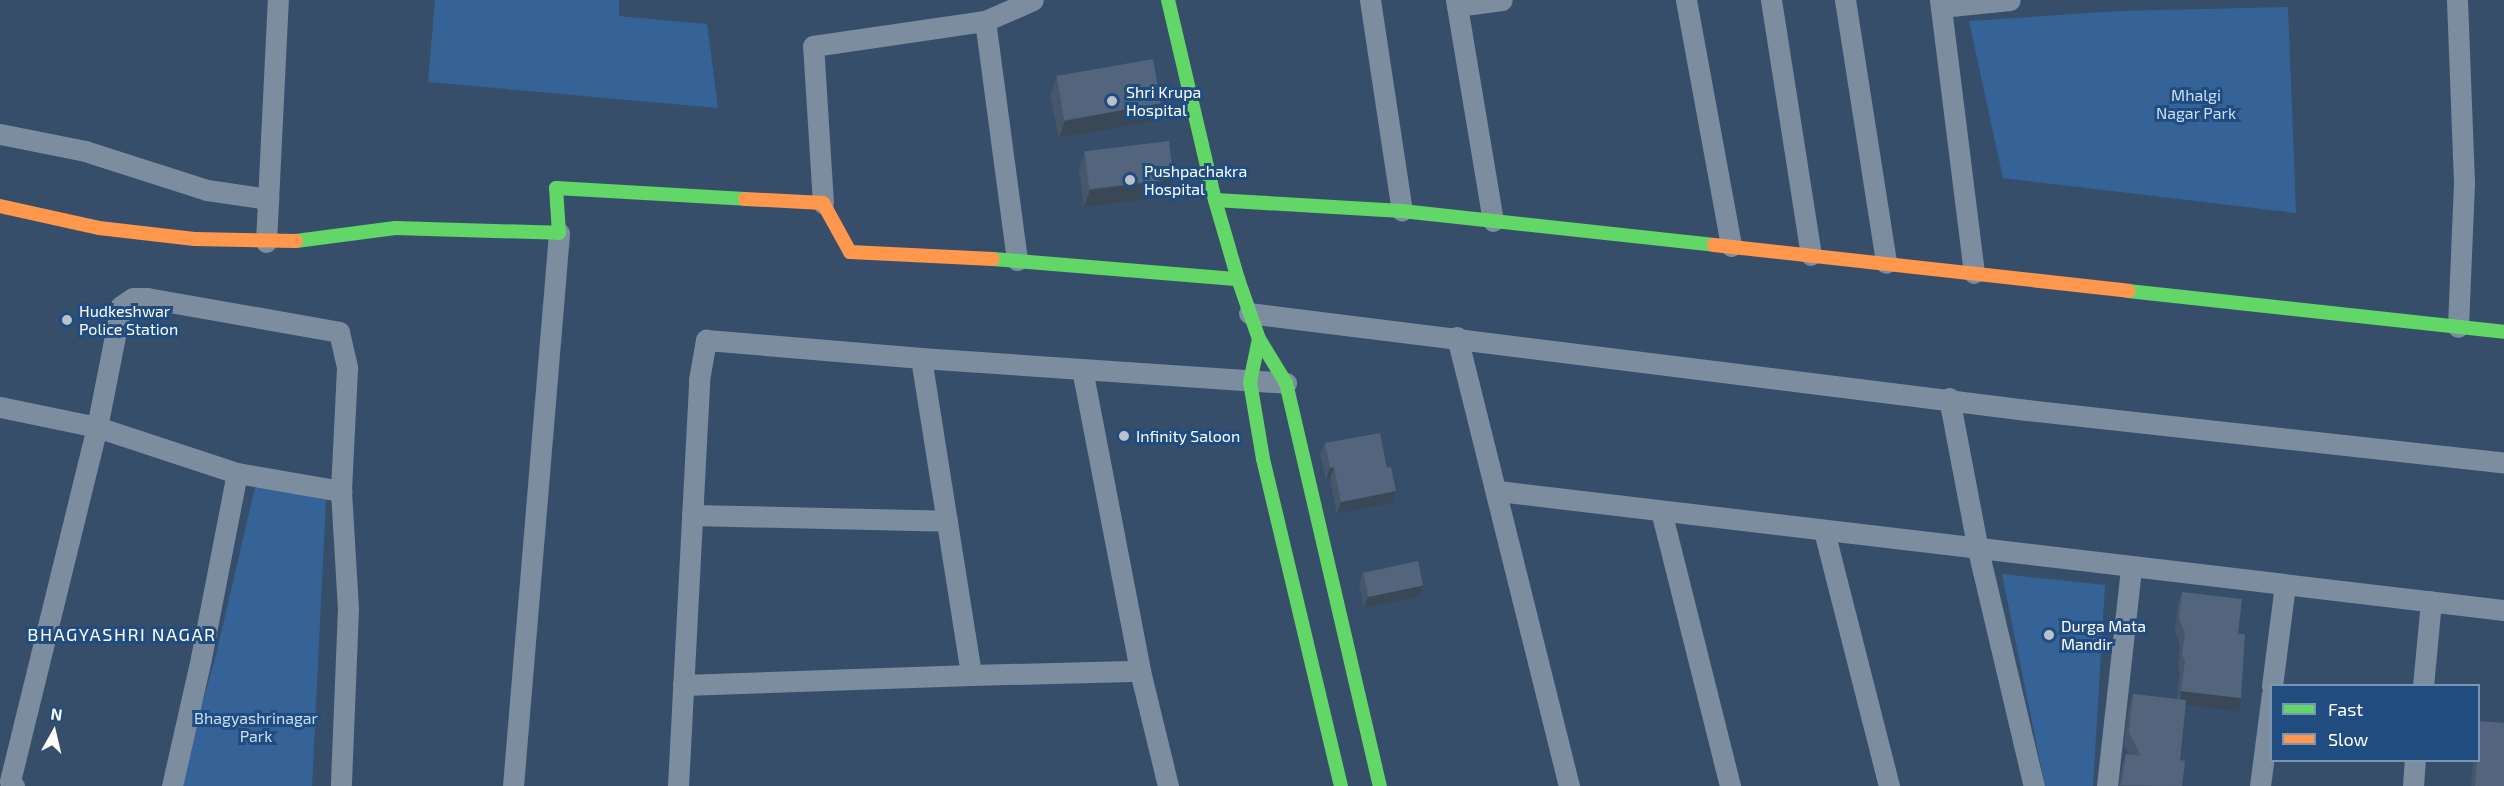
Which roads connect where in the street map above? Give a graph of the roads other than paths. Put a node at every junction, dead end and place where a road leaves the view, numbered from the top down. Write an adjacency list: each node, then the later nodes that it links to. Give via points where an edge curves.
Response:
1 (278, 0): 15 (street)
2 (1033, 0): 13 (street)
3 (1167, 0): 16 (street)
4 (1370, 0): 19 (street)
5 (1503, 0): 11 (street)
6 (1686, 0): 23 (street)
7 (1771, 0): 24 (street)
8 (1845, 0): 26 (street)
9 (2010, 0): 12 (street)
10 (2457, 0): 30 (street, via 2464,183)
11 (1456, 3): 20 (street)
12 (1940, 4): 27 (street)
13 (985, 21): 17 (street, via 813,46); 25 (street)
14 (0, 134): 15 (street, via 85,151 207,190)
15 (268, 199): 22 (street)
16 (1215, 200): 19 (street); 28 (street)
17 (823, 203): 21 (street, via 556,188); 25 (street, via 850,252)
18 (0, 206): 22 (street, via 99,228 194,239)
19 (1402, 211): 20 (street)
20 (1492, 221): 23 (street)
21 (559, 233): 22 (street, via 396,228); 64 (street)
22 (267, 242)
23 (1731, 246): 24 (street)
24 (1811, 255): 26 (street)
25 (1017, 260): 28 (street)
26 (1886, 263): 27 (street)
27 (1974, 273): 30 (street)
28 (1238, 279): 29 (street)
29 (1249, 313): 32 (street); 33 (street)
30 (2458, 327): 31 (street)
31 (2504, 332)
32 (1457, 337): 38 (street); 44 (street)
33 (1259, 339): 36 (street); 37 (street)
34 (921, 358): 35 (street); 46 (street, via 706,340 699,380); 47 (street)
35 (1082, 369): 36 (street); 54 (street)
36 (1250, 382): 37 (street); 67 (street, via 1286,560)
37 (1286, 383): 68 (street)
38 (1949, 398): 41 (street); 49 (street)
39 (0, 407): 40 (street)
40 (97, 427): 42 (street); 43 (street, via 121,306 133,298 339,332 347,368); 61 (street, via 10,781)
41 (2504, 463)
42 (237, 473): 43 (street); 62 (street)
43 (341, 491): 63 (street, via 348,609)
44 (1498, 491): 45 (street); 69 (street)
45 (1661, 512): 48 (street); 70 (street)
46 (692, 515): 47 (street); 58 (street)
47 (947, 521): 55 (street)
48 (1824, 531): 49 (street); 71 (street)
49 (1978, 550): 50 (street); 72 (street)
50 (2131, 567): 51 (street); 73 (street)
51 (2285, 585): 52 (street); 56 (street)
52 (2432, 602): 53 (street); 57 (street)
53 (2504, 610)
54 (1140, 671): 55 (street); 66 (street)
55 (971, 675): 58 (street)
56 (2272, 684)
57 (2423, 684)
58 (683, 685): 65 (street)
59 (2270, 702): 74 (street)
60 (2415, 762): 75 (street)
61 (14, 786)
62 (172, 786)
63 (341, 786)
64 (513, 786)
65 (678, 786)
66 (1168, 786)
67 (1341, 786)
68 (1380, 786)
69 (1569, 786)
70 (1730, 786)
71 (1889, 786)
72 (2034, 786)
73 (2107, 786)
74 (2260, 786)
75 (2413, 786)

